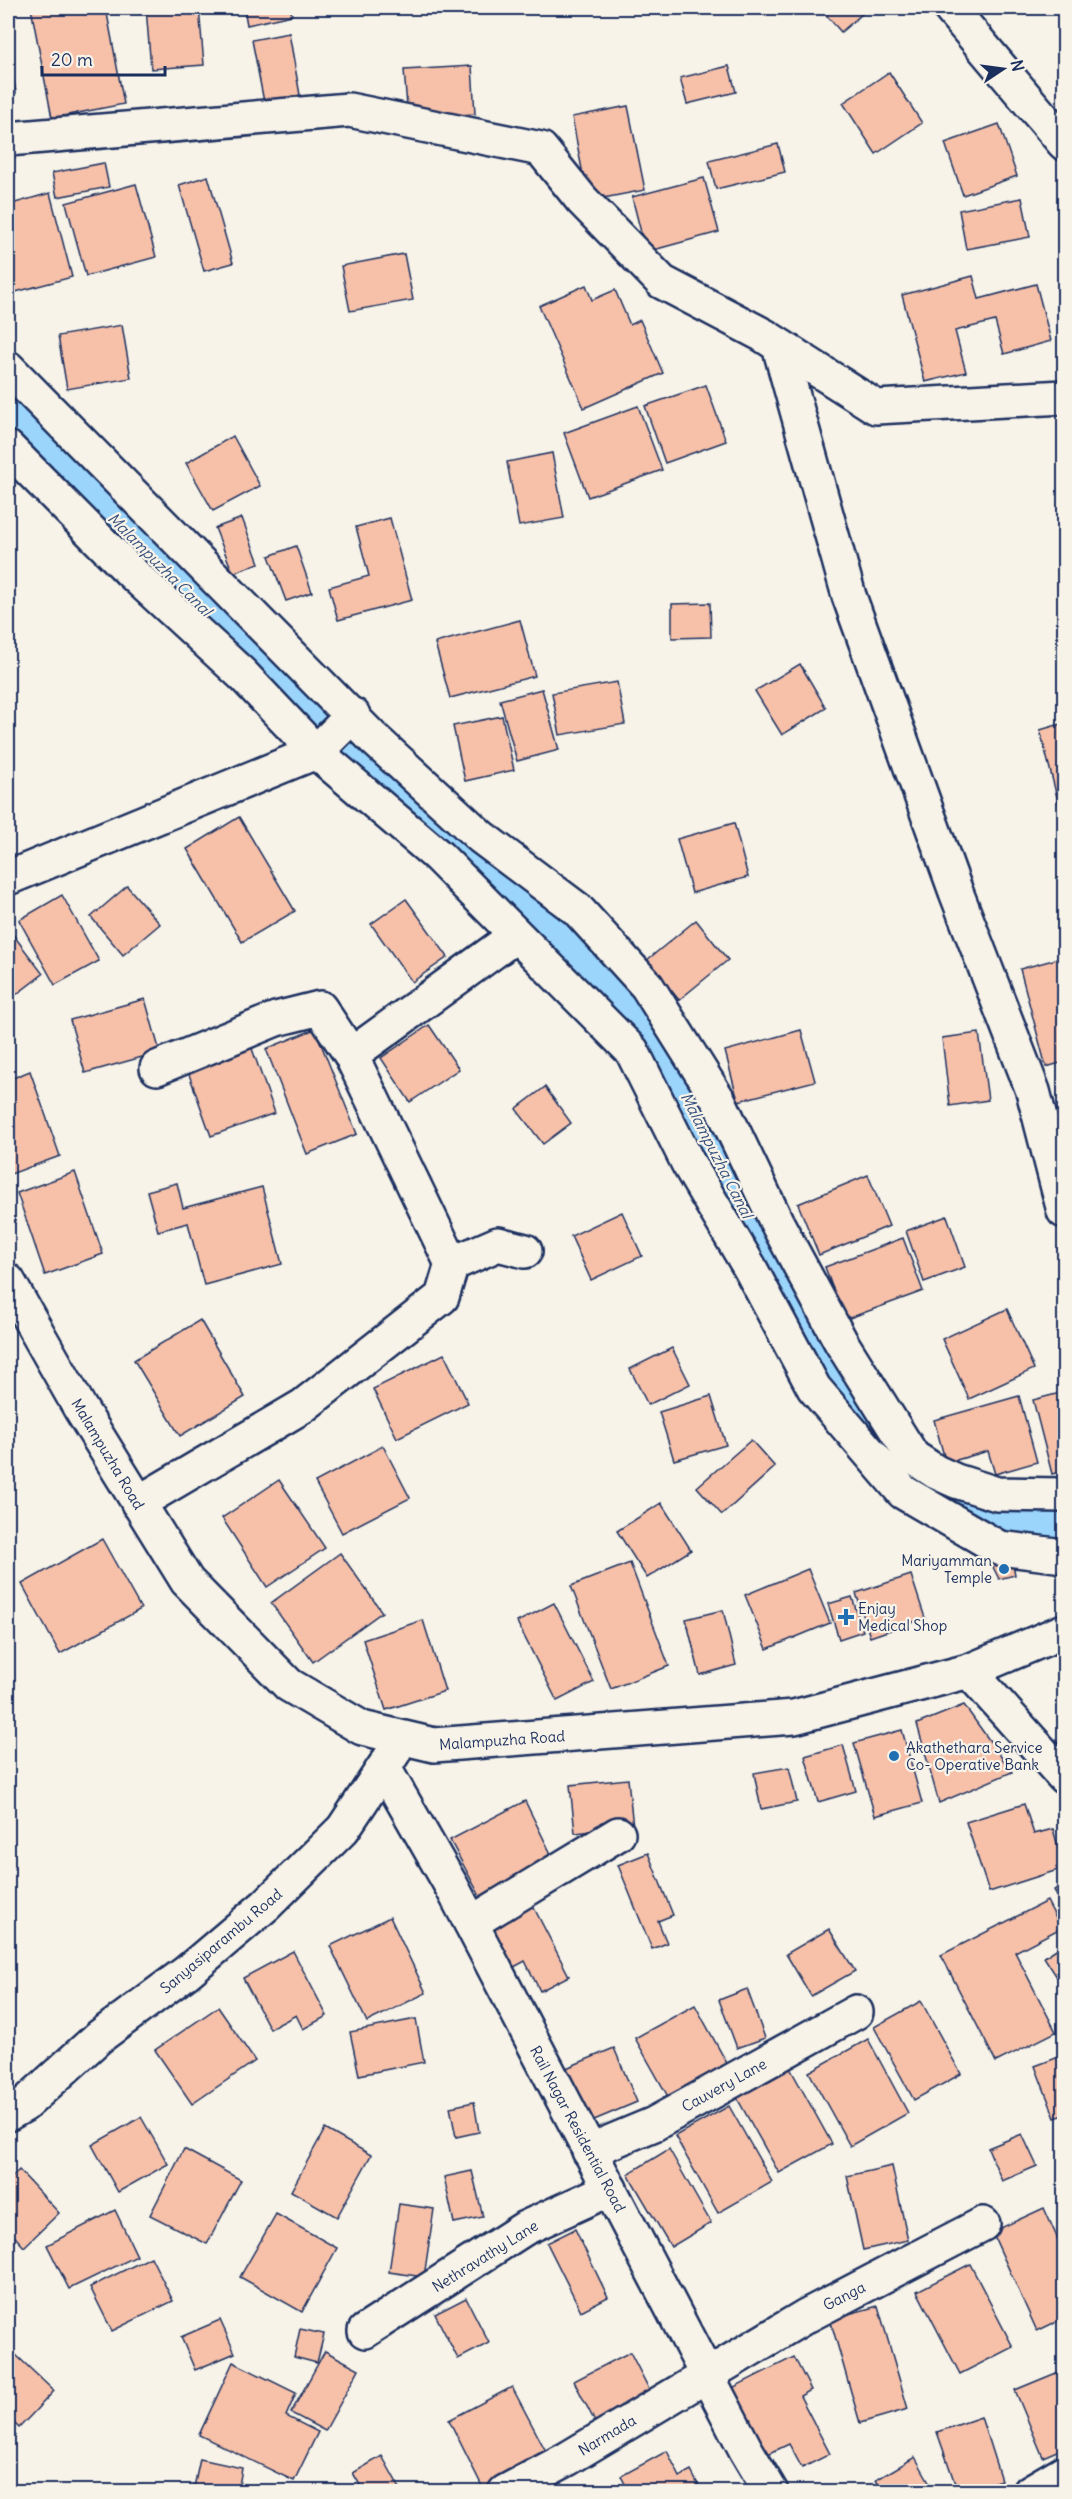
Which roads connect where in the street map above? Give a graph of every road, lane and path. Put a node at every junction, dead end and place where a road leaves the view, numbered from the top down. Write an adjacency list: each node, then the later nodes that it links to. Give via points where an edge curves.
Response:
1 (950, 8): 3 (street)
2 (8, 139): 4 (street, via 349,110 541,148 582,200 662,282)
3 (1065, 143)
4 (779, 346): 6 (street, via 876,407); 14 (street, via 849,596 1033,1091)
5 (8, 368): 8 (street)
6 (1065, 398)
7 (8, 448): 9 (street, via 130,572 243,675)
8 (353, 715): 9 (street); 18 (street, via 481,837 577,909 647,986 719,1101 777,1223 841,1342 913,1457 956,1481 997,1494)
9 (316, 752): 10 (street); 11 (street, via 438,856)
10 (8, 878)
11 (515, 936): 12 (street); 20 (street, via 632,1051 688,1163 814,1388 903,1492 999,1548)
12 (351, 1055): 13 (street, via 320,1008 276,1019); 16 (street)
13 (157, 1068)
14 (1065, 1211)
15 (525, 1251): 16 (street, via 498,1244)
16 (452, 1264): 19 (street, via 442,1297 303,1406)
17 (8, 1281): 19 (street, Malampuzha Road)
18 (1065, 1495)
19 (138, 1503): 23 (street, Malampuzha Road, via 187,1581 289,1685 362,1728)
20 (1065, 1556)
21 (1065, 1630): 22 (street, Malampuzha Road)
22 (969, 1671): 23 (street, Malampuzha Road, via 794,1717 434,1745); 25 (street)
23 (403, 1738): 24 (street, Sanyasiparambu Road)
24 (384, 1768): 27 (street, Rail Nagar Residential Road); 29 (street, Sanyasiparambu Road, via 343,1829 266,1905 187,1972 99,2037 24,2105)
25 (1065, 1776)
26 (618, 1834): 27 (street)
27 (471, 1923): 30 (street, Rail Nagar Residential Road)
28 (856, 2012): 30 (street, Cauvery Lane, via 654,2124)
29 (8, 2114)
30 (589, 2151): 31 (street, Rail Nagar Residential Road)
31 (610, 2189): 33 (street, Nethravathy Lane, via 525,2228); 34 (street, Rail Nagar Residential Road)
32 (983, 2224): 34 (street, Ganga, via 806,2316)
33 (365, 2331)
34 (708, 2375): 36 (street, Narmada); 37 (street, Rail Nagar Residential Road)
35 (1065, 2472): 38 (street)
36 (505, 2492)
37 (771, 2492)
38 (1030, 2492)

